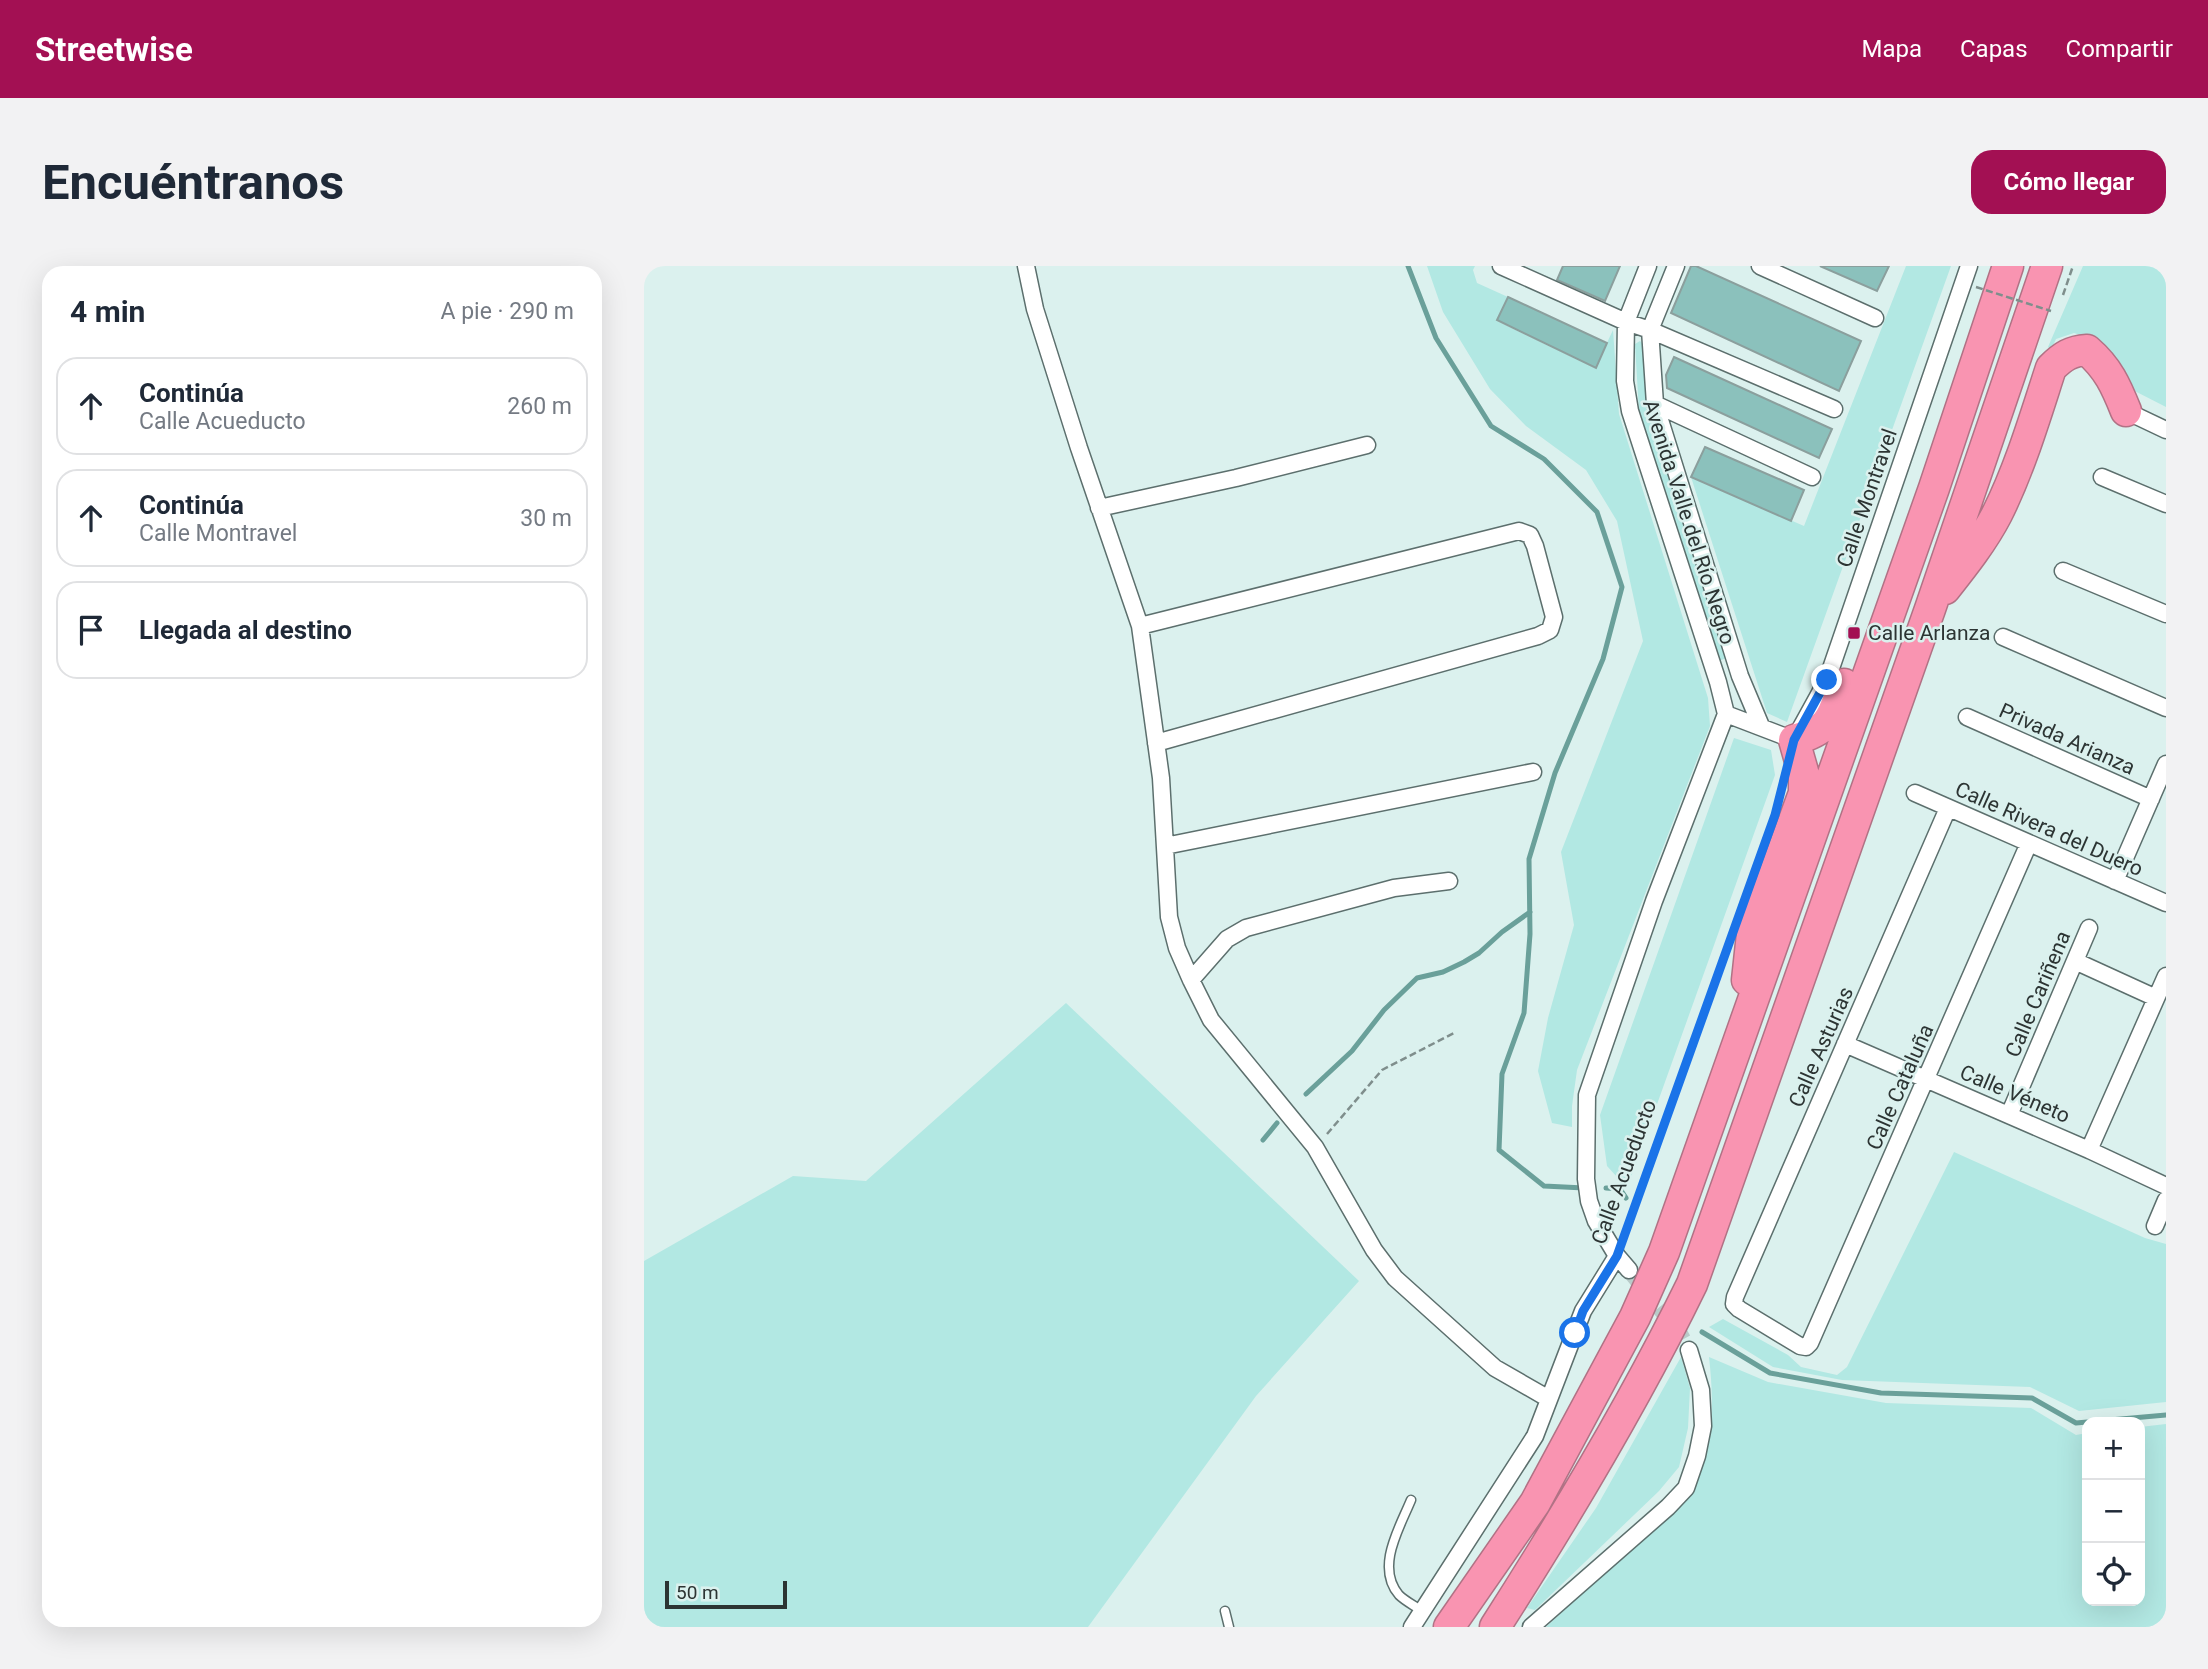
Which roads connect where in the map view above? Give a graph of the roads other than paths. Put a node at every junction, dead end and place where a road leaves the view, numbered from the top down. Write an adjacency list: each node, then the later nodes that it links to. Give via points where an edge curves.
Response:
1 (1026, 266): 23 (street, via 1035,309)
2 (1502, 266): 9 (street)
3 (1648, 266): 12 (street, Avenida Valle del Río Negro)
4 (1676, 266): 13 (street, Avenida Valle del Río Negro)
5 (1760, 266): 8 (street)
6 (1969, 266): 35 (street, Calle Montravel, via 1827,680)
7 (2008, 266): 21 (highway)
8 (1786, 271): 11 (street)
9 (1534, 272): 12 (street)
10 (2057, 277): 25 (highway)
11 (1875, 318)
12 (1626, 322): 13 (street); 30 (street, Avenida Valle del Río Negro, via 1625,381 1630,411)
13 (1650, 330): 14 (street, Avenida Valle del Río Negro); 15 (street)
14 (1655, 404): 19 (street); 29 (street, Avenida Valle del Río Negro)
15 (1834, 409)
16 (2126, 411): 17 (street); 25 (highway, via 2112,377 2087,350 2073,351 2051,368 2017,470 1996,516)
17 (2166, 430)
18 (1367, 445): 23 (street)
19 (1812, 477)
20 (2102, 477): 22 (street)
21 (1934, 488): 35 (highway, via 1903,530 1832,717 1823,729); 52 (highway)
22 (2166, 504)
23 (1099, 508): 27 (street)
24 (2063, 571): 26 (street)
25 (1930, 609): 71 (highway, via 1692,1284 1661,1349 1565,1517)
26 (2166, 614)
27 (1140, 626): 36 (street); 36 (street, via 1519,531 1530,535 1535,546 1554,617 1550,629 1538,636)
28 (2003, 637): 31 (street)
29 (1741, 676): 30 (street, via 1727,673); 34 (street, Avenida Valle del Río Negro)
30 (1718, 682): 32 (street, Avenida Valle del Río Negro)
31 (2166, 708)
32 (1726, 714): 34 (street); 60 (street, via 1654,901 1587,1095 1589,1201)
33 (1967, 718): 40 (street, Privada Arianza)
34 (1760, 726): 35 (street)
35 (1794, 740): 52 (highway, via 1804,793 1752,934)
36 (1156, 743): 43 (street)
37 (2166, 764): 40 (street)
38 (1533, 772): 43 (street)
39 (1915, 793): 41 (street, Calle Rivera del Duero)
40 (2151, 799): 45 (street)
41 (1948, 808): 42 (street, Calle Rivera del Duero); 53 (street, Calle Asturias)
42 (2029, 843): 45 (street, Calle Rivera del Duero); 54 (street, Calle Cataluña)
43 (1165, 846): 50 (street, via 1169,917)
44 (1449, 881): 50 (street, via 1394,888 1246,928 1227,939)
45 (2115, 881): 46 (street, Calle Rivera del Duero)
46 (2166, 903)
47 (2089, 928): 48 (street, Calle Cariñena)
48 (2075, 961): 51 (street); 55 (street, Calle Cariñena)
49 (2166, 976): 51 (street)
50 (1191, 980): 64 (street, via 1211,1020 1315,1147 1395,1278 1495,1368)
51 (2156, 998): 56 (street)
52 (1740, 1034): 70 (highway, via 1664,1252 1635,1317 1535,1503)
53 (1845, 1044): 54 (street, Calle Véneto); 62 (street, Calle Asturias, via 1734,1304)
54 (1926, 1079): 55 (street, Calle Véneto); 62 (street, Calle Cataluña)
55 (2009, 1115): 56 (street, Calle Véneto)
56 (2089, 1150): 57 (street, Calle Véneto)
57 (2166, 1186)
58 (2166, 1200): 59 (street)
59 (2155, 1226)
60 (1617, 1256): 61 (street); 64 (street, Calle Acueducto, via 1583,1311)
61 (1629, 1270)
62 (1806, 1347)
63 (1689, 1350): 72 (street, via 1701,1390 1703,1426 1686,1488)
64 (1549, 1399): 66 (street, Calle Acueducto, via 1535,1436)
65 (1411, 1500): 66 (lane, via 1389,1552 1389,1567 1399,1594)
66 (1422, 1611): 69 (street, Calle Acueducto)
67 (1225, 1612): 68 (lane)
68 (1229, 1627)
69 (1412, 1627)
70 (1449, 1627)
71 (1495, 1627)
72 (1531, 1627)

